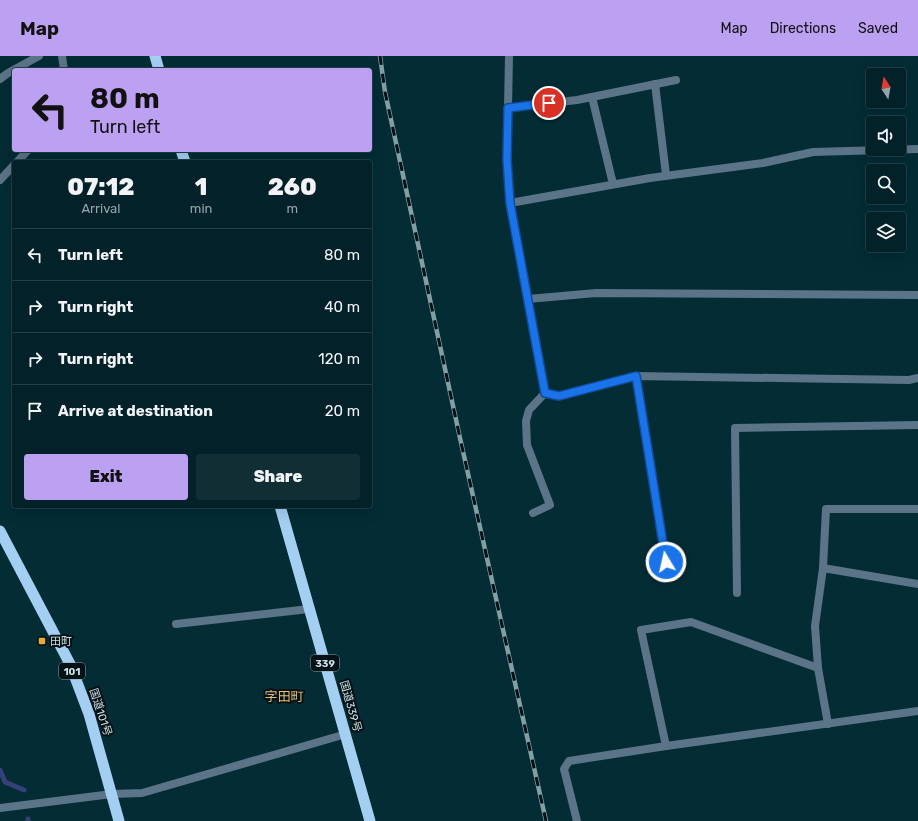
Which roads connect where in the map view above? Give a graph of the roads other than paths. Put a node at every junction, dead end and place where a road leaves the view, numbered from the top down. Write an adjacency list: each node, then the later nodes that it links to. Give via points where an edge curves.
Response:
1 (39, 56): 5 (street)
2 (62, 56): 6 (street)
3 (155, 56): 7 (highway)
4 (509, 56): 13 (street)
5 (17, 68)
6 (64, 68)
7 (158, 68)
8 (12, 71): 9 (street)
9 (0, 79)
10 (676, 80): 11 (street)
11 (656, 84): 12 (street); 18 (street)
12 (592, 97): 13 (street); 20 (street)
13 (508, 108): 21 (street, via 507,160)
14 (918, 149): 18 (street, via 813,152 763,163)
15 (26, 152): 16 (street)
16 (19, 160)
17 (12, 167): 19 (street)
18 (666, 175): 20 (street)
19 (0, 180)
20 (613, 184): 21 (street)
21 (510, 203): 23 (street)
22 (918, 295): 23 (street, via 596,293)
23 (528, 299): 26 (street)
24 (636, 376): 25 (street, via 909,380); 26 (street, via 559,396); 32 (street)
25 (918, 378)
26 (545, 393): 30 (street, via 529,410 526,421 527,445 550,505)
27 (918, 425): 35 (street, via 735,428)
28 (281, 508): 36 (highway, 国道339号 / 339)
29 (918, 509): 33 (street, via 826,509)
30 (533, 512)
31 (0, 531): 43 (highway, 国道101号 / 101, via 70,664 89,714)
32 (666, 562)
33 (823, 568): 34 (street); 38 (street, via 815,626)
34 (918, 584)
35 (737, 593)
36 (309, 609): 37 (street); 41 (highway, 国道339号 / 339)
37 (176, 624)
38 (818, 668): 40 (street); 42 (street, via 691,622 641,630)
39 (918, 711): 40 (street)
40 (828, 724): 42 (street)
41 (346, 734): 43 (street, via 142,793); 46 (highway, 国道339号 / 339)
42 (666, 746): 47 (street, via 569,761 564,769)
43 (112, 794): 44 (street); 45 (highway, 国道101号 / 101)
44 (0, 808)
45 (119, 821)
46 (370, 821)
47 (577, 821)

